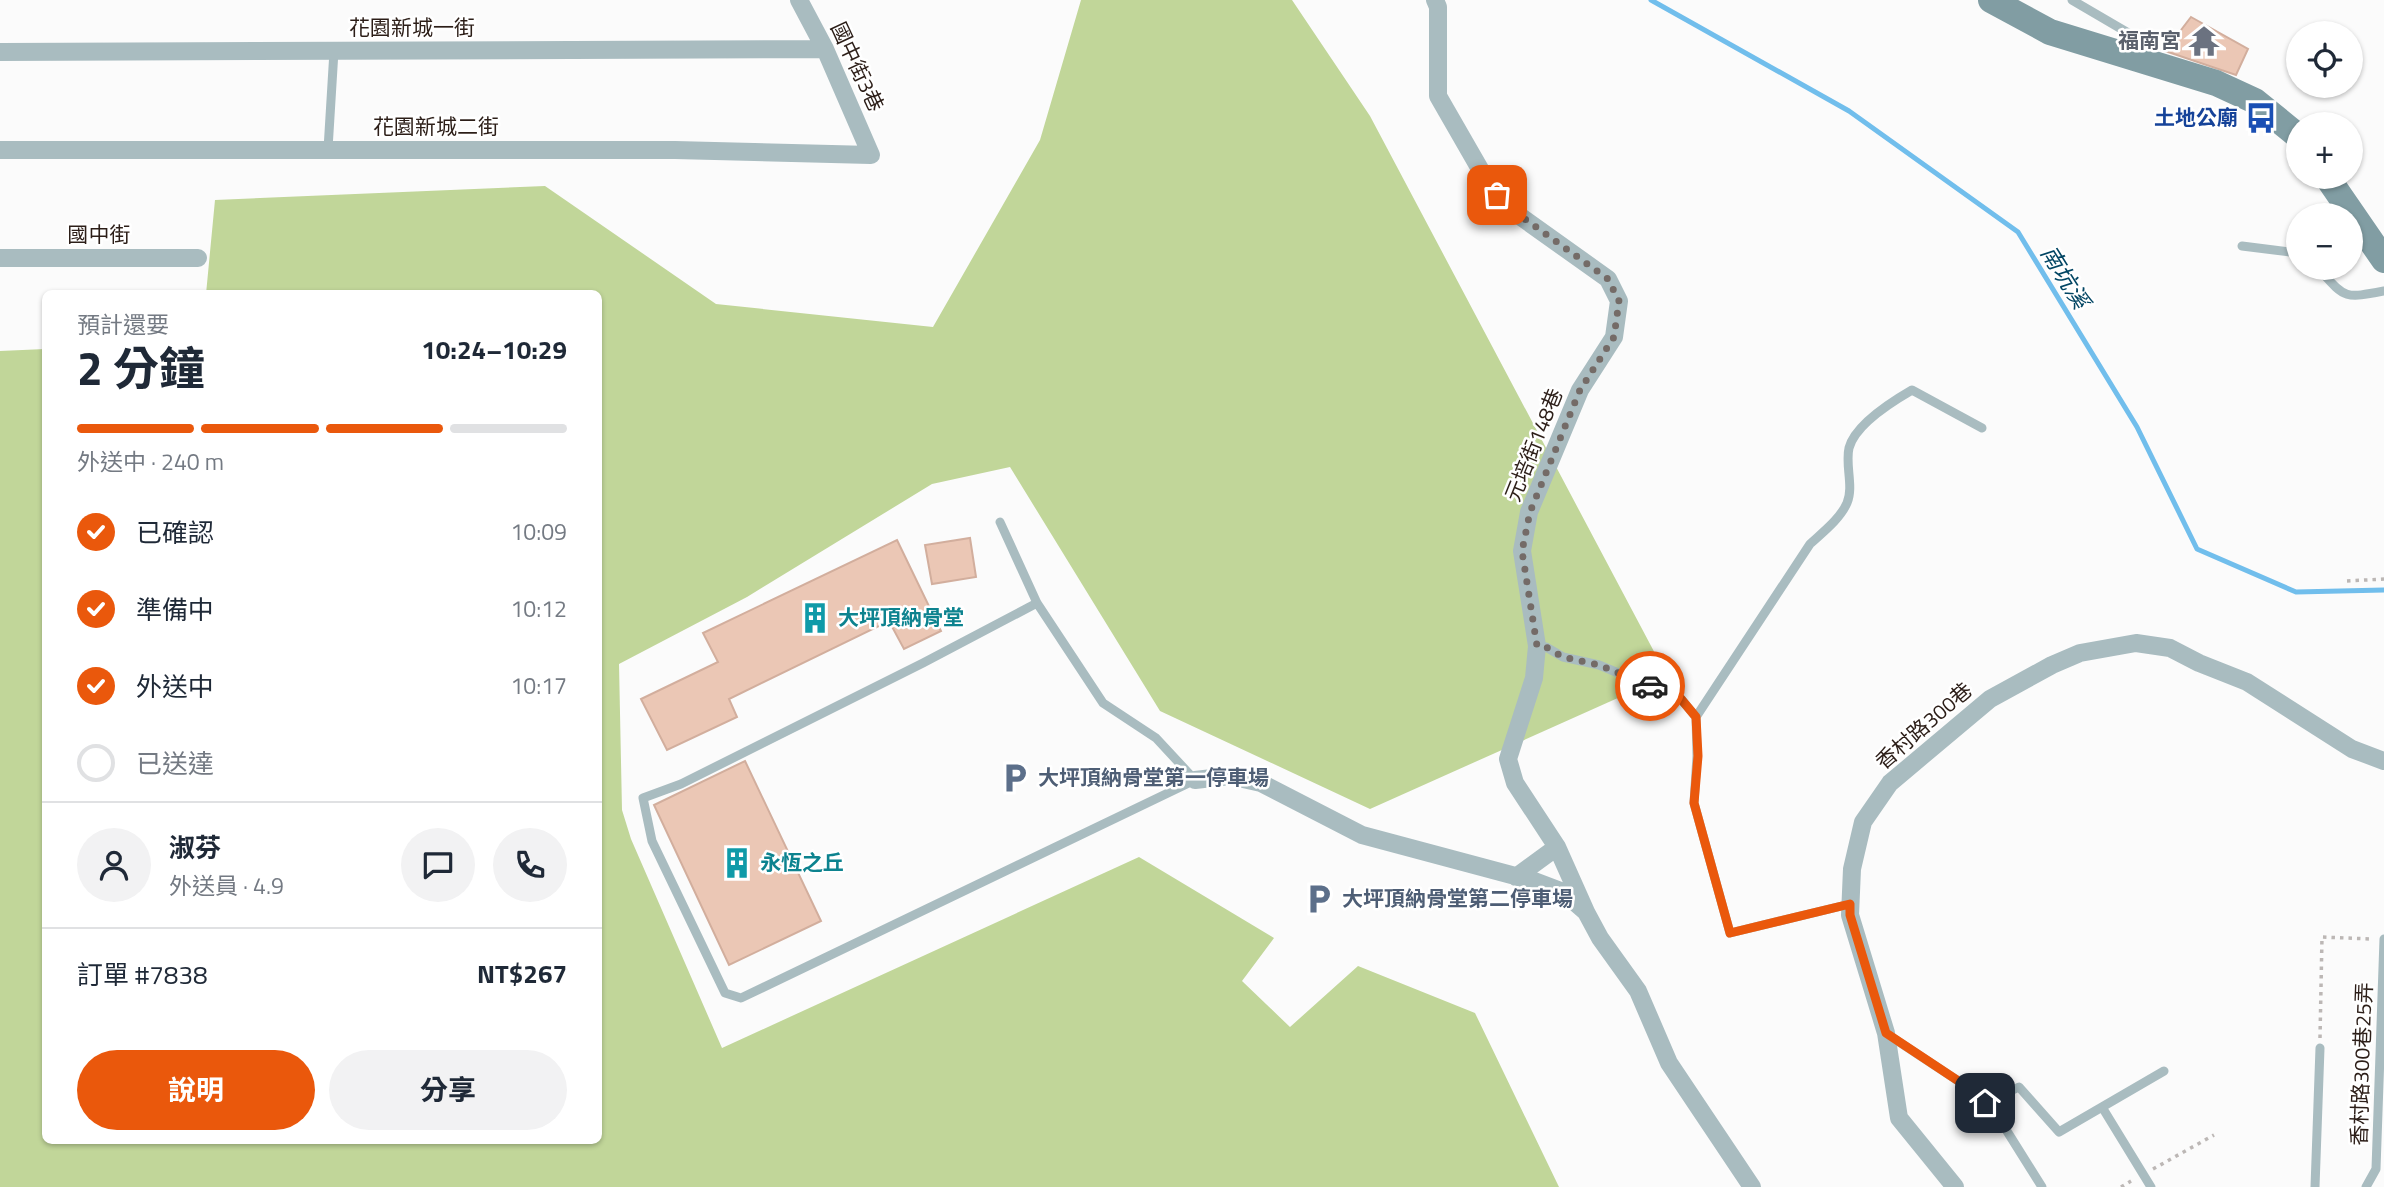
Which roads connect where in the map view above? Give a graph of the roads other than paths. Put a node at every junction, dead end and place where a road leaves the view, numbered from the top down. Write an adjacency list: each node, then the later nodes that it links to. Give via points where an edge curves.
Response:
1 (799, 0): 5 (street, 國中街3巷)
2 (1435, 0): 24 (street, 元培街148巷, via 1438,96 1488,183 1507,206 1608,279 1619,301 1614,337 1580,390 1530,512 1522,551)
3 (1991, 0): 8 (street, via 2050,32)
4 (2072, 0): 8 (lane, via 2130,34)
5 (825, 49): 6 (street, 花園新城一街); 12 (street, 國中街3巷)
6 (334, 51): 7 (street, 花園新城一街); 10 (lane)
7 (0, 52)
8 (2159, 66): 9 (street, via 2216,83 2255,101)
9 (2286, 126)
10 (328, 149): 11 (street, 花園新城二街); 12 (street, 花園新城二街)
11 (0, 150)
12 (871, 155)
13 (2335, 189): 18 (street)
14 (2242, 246): 15 (lane)
15 (2286, 252)
16 (0, 258): 17 (street, 國中街)
17 (198, 258)
18 (2384, 260)
19 (2329, 280): 20 (lane, via 2352,297)
20 (2384, 291)
21 (1982, 428): 25 (lane, via 1912,390 1868,420 1849,447 1847,502 1811,544)
22 (1000, 522): 23 (lane)
23 (1037, 603): 27 (lane, via 1103,704 1156,738); 27 (lane, via 681,784 643,798 652,841 725,993 741,998)
24 (1537, 646): 25 (lane, via 1599,665 1681,699); 28 (street, 元培街148巷, via 1534,678 1508,759 1515,783)
25 (1696, 717): 30 (lane, via 1694,803 1730,933)
26 (2384, 761): 30 (street, 香村路300巷, via 2352,749 2247,682 2171,648 2136,643 2080,653 1990,699 1890,783 1863,821)
27 (1195, 780): 29 (street, via 1230,776 1261,783 1362,835)
28 (1557, 847): 29 (street); 31 (street, 元培街148巷)
29 (1516, 877): 31 (street, via 1563,892)
30 (1850, 904): 33 (street, 香村路300巷)
31 (1586, 912): 38 (street, via 1638,991 1669,1063)
32 (2384, 940): 43 (lane, 香村路300巷25弄, via 2376,1169)
33 (1886, 1033): 36 (lane); 39 (street, 香村路300巷, via 1899,1118)
34 (2320, 1048): 42 (lane, 香村路300巷25弄)
35 (2164, 1071): 37 (lane)
36 (1985, 1103): 37 (lane, via 2019,1087 2059,1132); 40 (lane)
37 (2102, 1107): 41 (lane)
38 (1752, 1187)
39 (1955, 1187)
40 (2042, 1187)
41 (2151, 1187)
42 (2315, 1187)
43 (2366, 1187)

